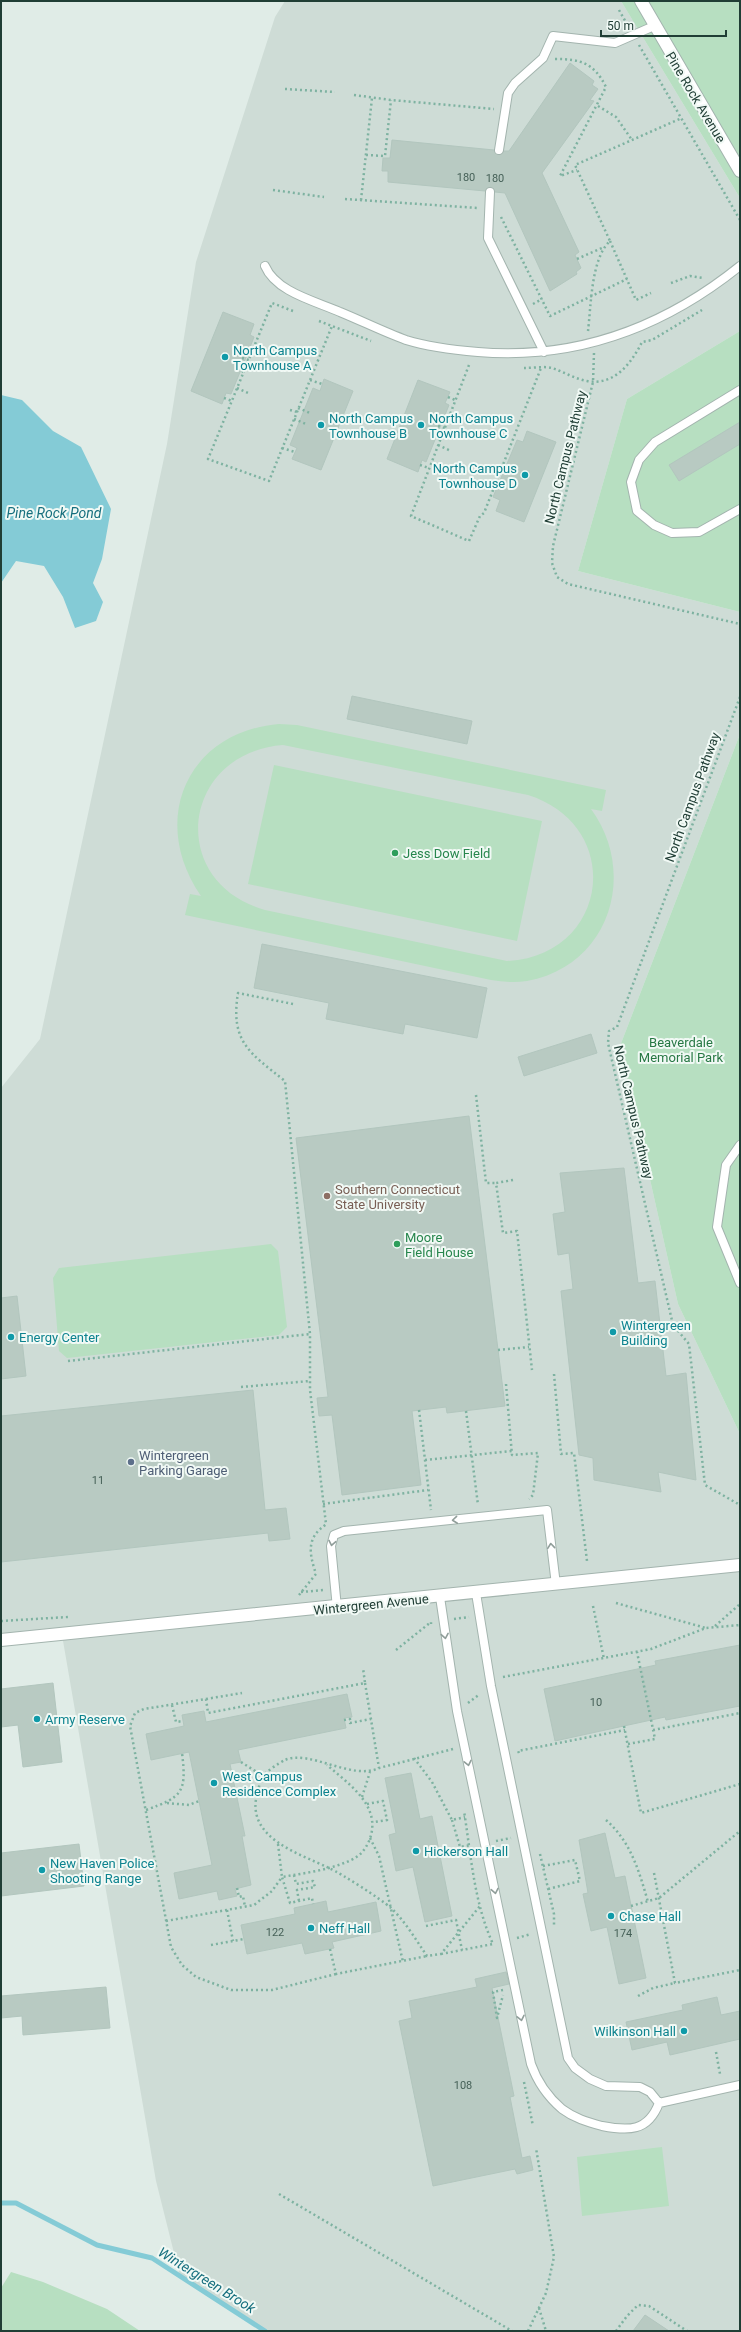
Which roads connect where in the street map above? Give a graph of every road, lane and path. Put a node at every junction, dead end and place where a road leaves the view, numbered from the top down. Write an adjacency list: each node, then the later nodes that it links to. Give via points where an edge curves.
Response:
1 (641, 1): 3 (street, Pine Rock Avenue)
2 (619, 10): 4 (path)
3 (654, 26): 4 (lane); 18 (street, Pine Rock Avenue)
4 (634, 36): 5 (lane, via 615,43 553,36); 13 (path)
5 (543, 58): 11 (path, via 577,59 590,67 606,87); 15 (lane, via 520,78 508,93)
6 (285, 88): 7 (path)
7 (334, 92)
8 (354, 95): 9 (path)
9 (372, 98): 10 (path); 16 (path)
10 (391, 100): 12 (path); 16 (path, via 385,156)
11 (598, 106): 14 (path, via 616,117); 17 (path, via 560,176)
12 (496, 110)
13 (682, 118): 14 (path); 23 (path)
14 (632, 140): 17 (path, via 575,165)
15 (499, 150)
16 (366, 155): 22 (path)
17 (577, 170): 24 (path)
18 (740, 171)
19 (274, 190): 21 (path)
20 (490, 192): 36 (lane, via 488,238)
21 (324, 197)
22 (362, 200)
23 (740, 220)
24 (610, 241): 25 (path, North Campus Pathway); 31 (path, via 636,300)
25 (603, 248): 26 (path); 35 (path, North Campus Pathway, via 594,275 587,336)
26 (577, 259)
27 (265, 266): 36 (lane, via 270,277 290,291 407,340 454,350 508,354)
28 (740, 266): 35 (lane, via 711,289 638,329)
29 (707, 279): 30 (path, via 690,276)
30 (671, 283)
31 (651, 293)
32 (706, 307): 45 (path, via 652,340 642,342 633,360 619,373 605,382)
33 (293, 311): 38 (path, via 272,303)
34 (332, 326): 44 (path)
35 (591, 344): 36 (lane); 45 (path, North Campus Pathway, via 595,358)
36 (544, 352)
37 (242, 358): 38 (path)
38 (249, 360): 43 (path)
39 (469, 365): 52 (path)
40 (524, 368): 41 (path)
41 (541, 368): 45 (path, via 550,368); 71 (path)
42 (237, 369): 43 (path)
43 (244, 372): 47 (path)
44 (310, 380): 46 (path); 54 (path)
45 (593, 382): 73 (path, North Campus Pathway, via 554,546 552,563 557,577 568,584)
46 (322, 384)
47 (237, 388): 49 (path); 53 (path)
48 (740, 390): 72 (lane, via 655,442 639,460 631,482 637,511 654,525 672,533 699,532)
49 (248, 393)
50 (448, 397): 52 (path)
51 (224, 398): 53 (path)
52 (456, 400): 61 (path)
53 (232, 401): 65 (path, via 208,459 269,481)
54 (298, 408): 56 (path); 57 (path)
55 (290, 410): 56 (path)
56 (297, 412): 58 (path)
57 (310, 413)
58 (294, 419): 59 (path); 65 (path)
59 (306, 424)
60 (438, 426): 61 (path)
61 (444, 428): 63 (path)
62 (433, 437): 63 (path)
63 (440, 439): 64 (path)
64 (438, 445): 66 (path); 69 (path)
65 (282, 448): 67 (path)
66 (451, 451)
67 (295, 452)
68 (420, 465): 69 (path)
69 (429, 468): 71 (path, via 412,516 469,541 480,516 484,513)
70 (493, 468): 71 (path)
71 (500, 471)
72 (740, 508)
73 (740, 624)
74 (740, 697): 96 (path, North Campus Pathway, via 617,1027 609,1031 608,1043 673,1325 689,1344 706,1485)
75 (293, 1004): 81 (path, via 238,993 235,1012 239,1037 259,1060 285,1081)
76 (476, 1095): 79 (path, via 486,1183)
77 (740, 1145): 80 (lane, via 726,1165 717,1227)
78 (513, 1180): 79 (path)
79 (496, 1183): 82 (path, via 502,1234 517,1231)
80 (740, 1283)
81 (310, 1334): 84 (path); 87 (path)
82 (529, 1347): 83 (path); 85 (path)
83 (498, 1350)
84 (68, 1361)
85 (532, 1370)
86 (554, 1374): 100 (path, via 561,1454 574,1453)
87 (310, 1381): 88 (path); 95 (path)
88 (241, 1387)
89 (419, 1410): 93 (path)
90 (466, 1411): 92 (path)
91 (512, 1451): 92 (path)
92 (471, 1456): 93 (path); 97 (path)
93 (425, 1460): 94 (path)
94 (428, 1490): 95 (path); 98 (path)
95 (323, 1504): 99 (path)
96 (740, 1505)
97 (478, 1506)
98 (431, 1511)
99 (326, 1524)
100 (587, 1561)
101 (740, 1565): 102 (street, Wintergreen Avenue)
102 (556, 1585): 105 (street, Wintergreen Avenue); 110 (lane, one-way to 110, via 548,1510 540,1510 344,1531 334,1535 331,1546)
103 (324, 1590): 104 (path)
104 (301, 1592)
105 (476, 1593): 106 (street, Wintergreen Avenue); 199 (lane, via 491,1686 568,2058 575,2068 590,2079 606,2086 640,2086 650,2092)
106 (440, 1597): 110 (street, Wintergreen Avenue); 199 (lane, one-way to 199, via 457,1711 530,2064 535,2076 555,2103 564,2110 584,2122 620,2130 636,2128 646,2122 655,2114)
107 (616, 1603): 116 (path)
108 (740, 1604): 115 (path)
109 (593, 1606): 120 (path)
110 (337, 1608): 117 (street, Wintergreen Avenue)
111 (472, 1617): 112 (path)
112 (454, 1619)
113 (431, 1622): 118 (path)
114 (740, 1625): 115 (path)
115 (714, 1627): 116 (path)
116 (706, 1628): 119 (path)
117 (1, 1640)
118 (396, 1650)
119 (637, 1652): 120 (path); 133 (path)
120 (604, 1659): 122 (path)
121 (363, 1668): 123 (path)
122 (503, 1677)
123 (365, 1683): 126 (path, via 208,1713); 130 (path)
124 (483, 1692): 127 (path)
125 (242, 1693): 126 (path)
126 (206, 1699): 128 (path)
127 (466, 1704)
128 (172, 1705): 132 (path, via 176,1722); 150 (path, via 144,1709 135,1713 130,1726)
129 (740, 1713): 133 (path)
130 (371, 1719): 131 (path, via 350,1722 350,1719); 141 (path)
131 (344, 1720)
132 (183, 1721)
133 (653, 1730): 134 (path, via 655,1739)
134 (628, 1744): 135 (path, via 625,1728); 144 (path, via 641,1813)
135 (518, 1751)
136 (182, 1754): 147 (path, via 184,1783 181,1790)
137 (454, 1756): 138 (path, via 453,1748)
138 (414, 1758): 141 (path); 152 (path, via 432,1782)
139 (241, 1762): 143 (path)
140 (325, 1763): 142 (path); 143 (path, via 310,1759 285,1759); 145 (path)
141 (379, 1768): 142 (path)
142 (370, 1772): 145 (path)
143 (263, 1776): 159 (path, via 254,1804 262,1826)
144 (740, 1784)
145 (362, 1797): 148 (path)
146 (199, 1801): 147 (path, via 189,1805)
147 (166, 1802): 150 (path)
148 (367, 1804): 154 (path); 154 (path, via 383,1801 387,1820)
149 (463, 1809): 151 (path)
150 (146, 1810): 178 (path)
151 (465, 1817): 152 (path); 161 (path)
152 (452, 1820): 161 (path, via 460,1847)
153 (606, 1820): 171 (path, via 617,1830 636,1860)
154 (374, 1822): 156 (path)
155 (740, 1831): 169 (path)
156 (370, 1838): 163 (path, via 364,1851 352,1860); 176 (path, via 379,1856)
157 (513, 1838): 158 (path)
158 (494, 1841)
159 (278, 1844): 163 (path, via 312,1862); 166 (path)
160 (477, 1844): 161 (path)
161 (469, 1845): 173 (path)
162 (543, 1866): 168 (path, via 575,1860 580,1881)
163 (330, 1868): 165 (path); 176 (path)
164 (654, 1873): 169 (path)
165 (294, 1875): 166 (path); 170 (path, via 296,1884 313,1881 315,1887 297,1890)
166 (282, 1877): 170 (path, via 290,1903); 175 (path, via 272,1891 254,1905)
167 (237, 1888): 175 (path)
168 (548, 1889)
169 (659, 1898): 171 (path); 193 (path)
170 (299, 1901): 172 (path, via 312,1898)
171 (648, 1902): 174 (path)
172 (313, 1904)
173 (480, 1906): 180 (path); 187 (path, via 493,1944)
174 (631, 1906)
175 (245, 1907): 177 (path)
176 (390, 1907): 189 (path); 190 (path)
177 (227, 1910): 178 (path); 184 (path)
178 (166, 1921): 192 (path, via 171,1947 182,1965 196,1977 231,1990 272,1990)
179 (426, 1926): 180 (path, via 456,1920)
180 (458, 1933): 187 (path); 188 (path)
181 (532, 1934): 183 (path)
182 (244, 1939): 184 (path)
183 (513, 1940)
184 (233, 1941): 185 (path)
185 (211, 1945)
186 (330, 1949): 192 (path)
187 (462, 1950): 188 (path)
188 (441, 1954): 189 (path)
189 (427, 1956): 190 (path)
190 (403, 1962): 192 (path)
191 (740, 1970): 193 (path)
192 (336, 1974)
193 (675, 1983): 195 (path, via 653,1988)
194 (505, 1990): 194 (path, via 493,1992 497,2018 503,1997)
195 (638, 1996)
196 (716, 2052): 197 (path)
197 (720, 2074)
198 (740, 2084): 199 (lane)
199 (659, 2103)
200 (536, 2148): 202 (path, via 554,2257 546,2293)
201 (279, 2194): 203 (path)
202 (539, 2307): 204 (path); 205 (path)
203 (512, 2331)
204 (528, 2331)
205 (546, 2331)
206 (616, 2331): 207 (path, via 638,2305 649,2306)
207 (687, 2331)

